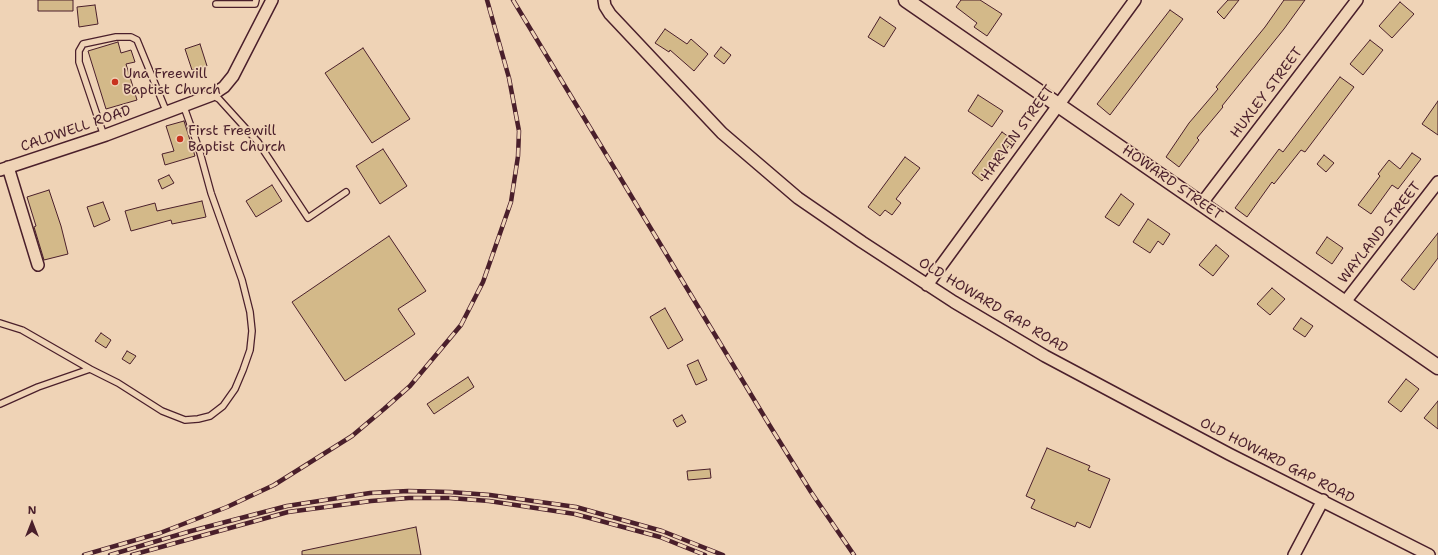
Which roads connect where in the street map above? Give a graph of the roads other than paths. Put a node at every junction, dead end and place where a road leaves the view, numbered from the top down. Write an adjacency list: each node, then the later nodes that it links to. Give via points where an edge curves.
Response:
1 (256, 0): 7 (lane, via 255,4)
2 (272, 0): 8 (street, CALDWELL ROAD, via 234,76)
3 (604, 0): 18 (street, OLD HOWARD GAP ROAD, via 610,14 696,107 758,165 798,198)
4 (906, 0): 9 (street, HOWARD STREET)
5 (1135, 0): 9 (street, HARVIN STREET)
6 (1357, 0): 16 (street, HUXLEY STREET)
7 (216, 4)
8 (212, 95): 10 (street, CALDWELL ROAD); 15 (lane, via 219,99 258,142 308,218)
9 (1058, 104): 16 (street, HOWARD STREET); 18 (street, HARVIN STREET)
10 (184, 107): 11 (street, CALDWELL ROAD); 22 (lane, via 242,280 250,312 250,350 234,389 223,406 210,416 198,419 185,420 162,411 118,383)
11 (167, 113): 12 (street, CALDWELL ROAD); 12 (lane, via 137,40 131,37 116,37 84,44 79,51 79,62)
12 (104, 136): 13 (street, CALDWELL ROAD)
13 (4, 169): 17 (street)
14 (1438, 182): 19 (street, WAYLAND STREET)
15 (346, 192)
16 (1202, 203): 19 (street, HOWARD STREET)
17 (38, 265)
18 (927, 285): 24 (street, OLD HOWARD GAP ROAD, via 1045,356)
19 (1345, 302): 21 (street, HOWARD STREET)
20 (0, 323): 22 (lane, via 22,330)
21 (1438, 367)
22 (90, 369): 23 (lane, via 38,386)
23 (0, 404)
24 (1323, 500): 25 (street); 26 (street, OLD HOWARD GAP ROAD)
25 (1294, 555)
26 (1429, 555)

